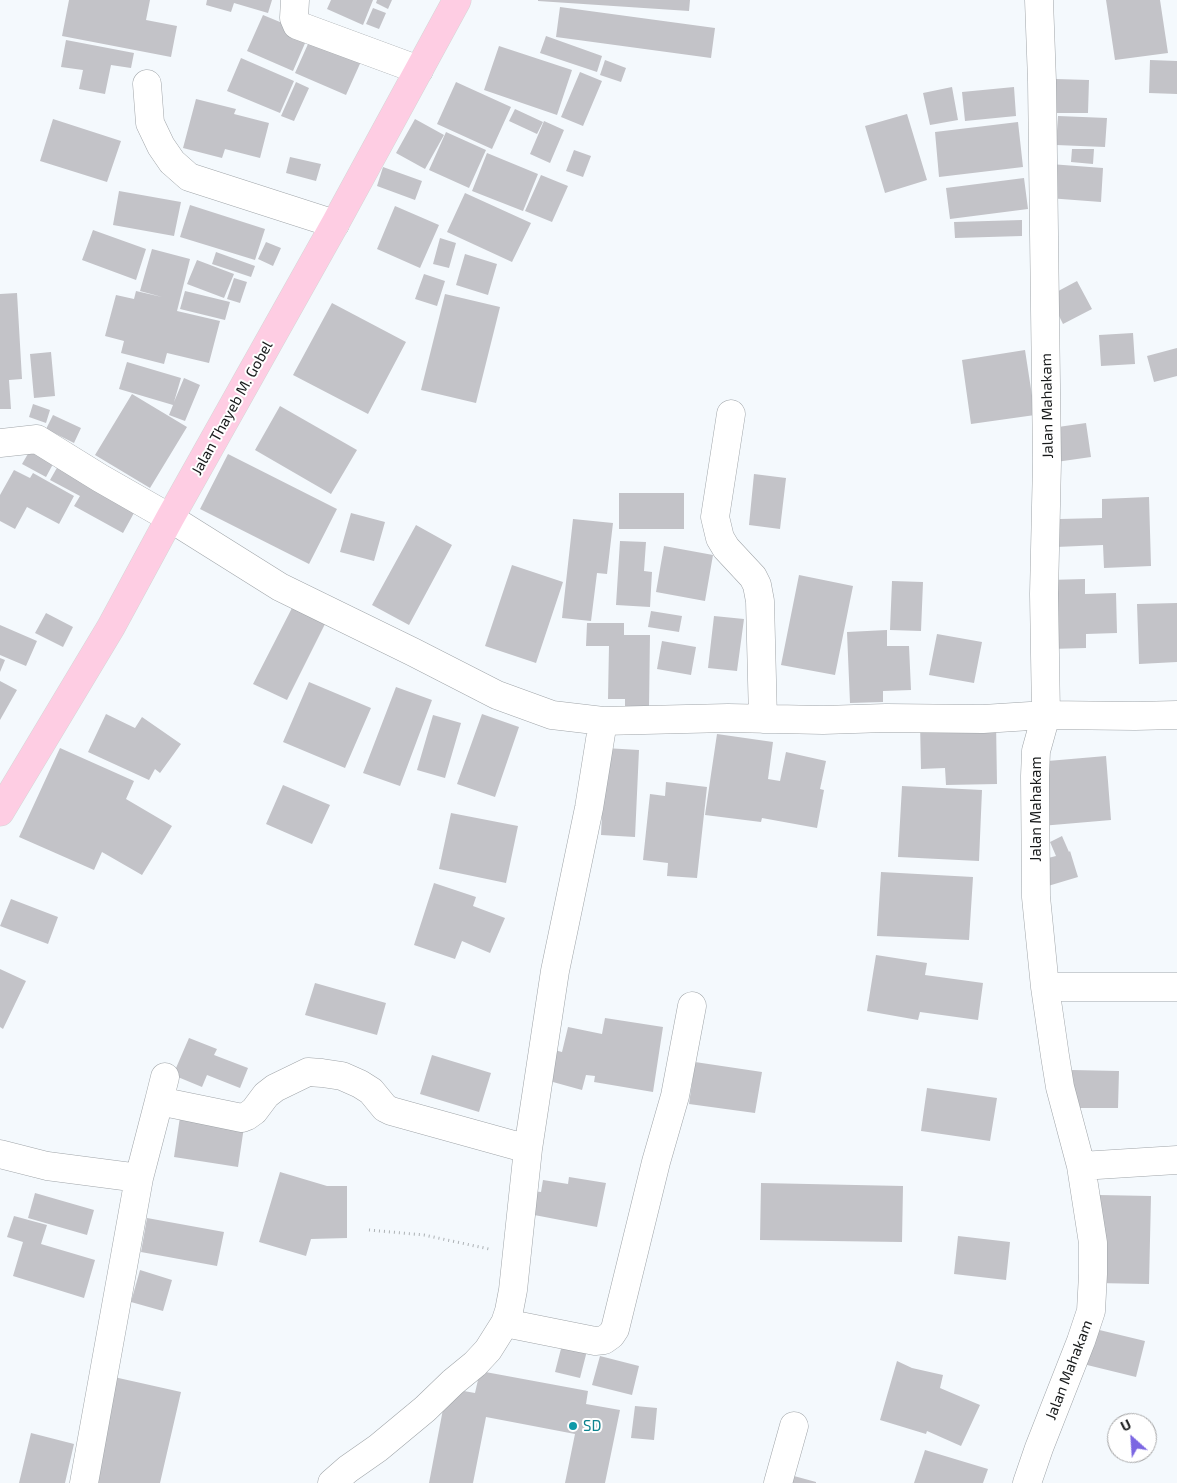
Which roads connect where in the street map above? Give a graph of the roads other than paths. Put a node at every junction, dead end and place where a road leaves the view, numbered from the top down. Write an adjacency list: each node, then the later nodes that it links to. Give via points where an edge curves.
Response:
1 (295, 0): 4 (street, via 297,25)
2 (457, 0): 4 (main road, Jalan Thayeb M. Gobel)
3 (1039, 0): 10 (street, Jalan Mahakam, via 1047,422)
4 (419, 70): 6 (main road, Jalan Thayeb M. Gobel)
5 (147, 84): 6 (street, via 150,123 172,162 189,177)
6 (335, 224): 9 (main road, Jalan Thayeb M. Gobel)
7 (731, 414): 12 (street, via 715,517 726,548 758,585)
8 (0, 443): 9 (street, via 37,439)
9 (170, 518): 13 (street, via 280,588 497,696 552,714); 14 (main road, Jalan Thayeb M. Gobel, via 111,628)
10 (1046, 715): 11 (street); 12 (street, via 982,719); 15 (street, Jalan Mahakam, via 1036,750 1035,776 1036,897)
11 (1177, 715)
12 (762, 719): 13 (street)
13 (602, 721): 18 (street, via 589,808 555,971)
14 (0, 812)
15 (1045, 987): 16 (street); 21 (street, Jalan Mahakam, via 1060,1087)
16 (1177, 987)
17 (692, 1006): 23 (street, via 675,1096 615,1329 604,1340 595,1341)
18 (528, 1149): 22 (street, via 391,1111 360,1084 342,1076 308,1072 274,1088 242,1118 162,1089); 23 (street, via 518,1255)
19 (0, 1154): 22 (street, via 47,1166)
20 (1177, 1160): 21 (street)
21 (1081, 1166): 28 (street, Jalan Mahakam, via 1093,1243 1091,1311)
22 (139, 1178): 25 (street)
23 (505, 1323): 26 (street, via 475,1364 425,1409)
24 (794, 1426): 27 (street)
25 (84, 1483)
26 (332, 1483)
27 (778, 1483)
28 (1027, 1483)

